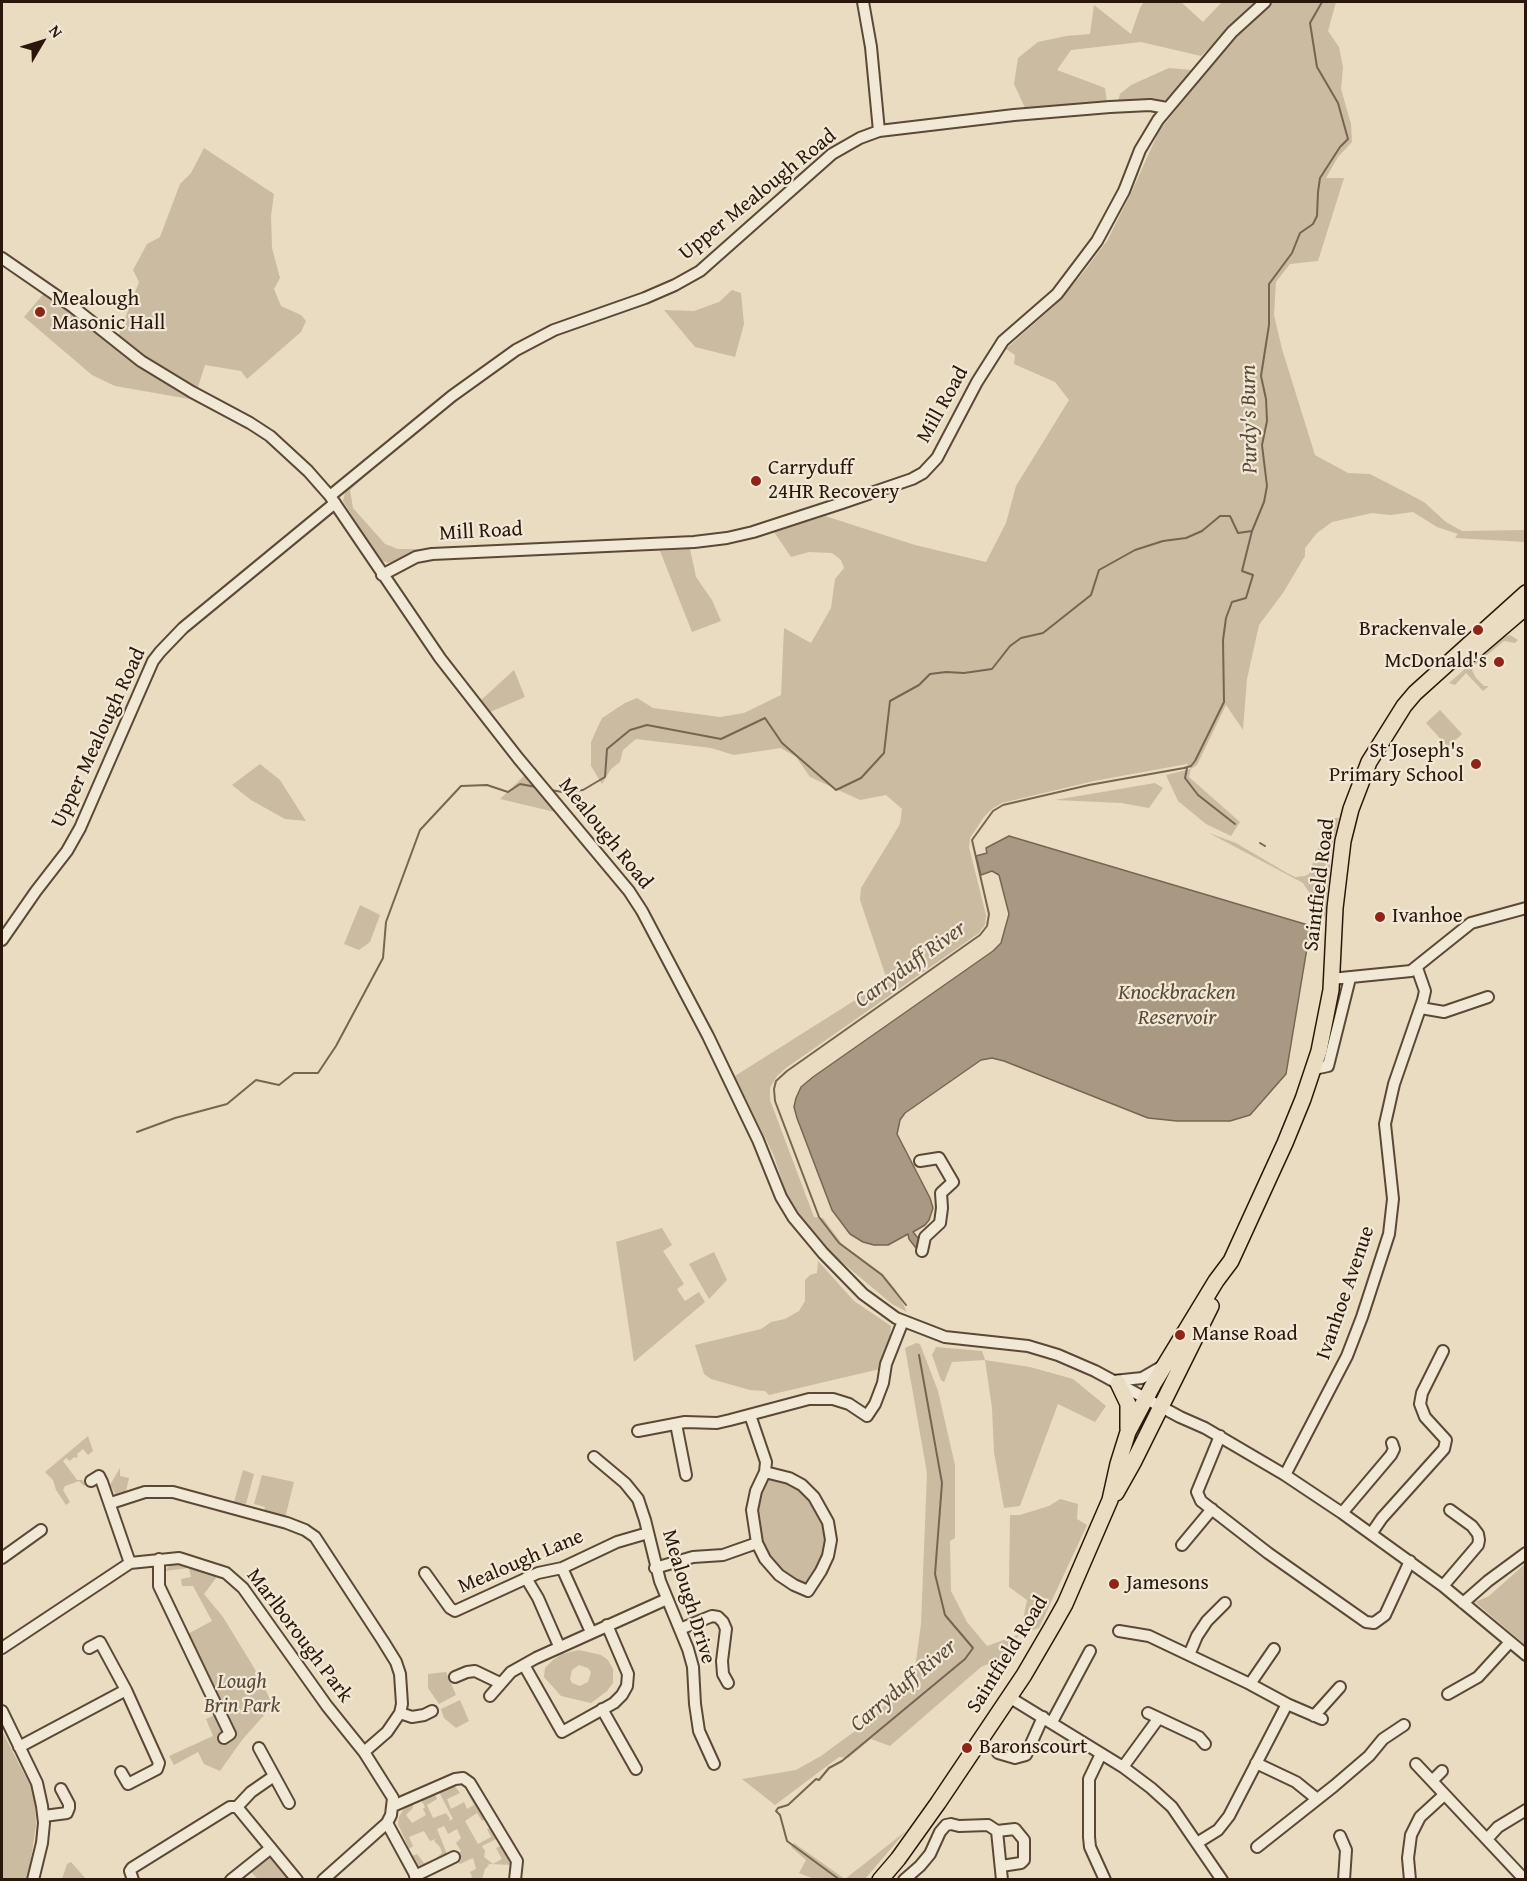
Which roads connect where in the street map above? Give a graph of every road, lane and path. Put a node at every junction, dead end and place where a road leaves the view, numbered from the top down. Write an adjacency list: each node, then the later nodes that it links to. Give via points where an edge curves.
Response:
1 (863, 2): 4 (street)
2 (1265, 2): 3 (street, Mill Road, via 1232,32)
3 (1167, 108): 4 (street, Upper Mealough Road, via 1110,106); 7 (street, Mill Road, via 1149,132 1097,241 1057,294 1003,341 937,459 923,473 727,538 432,554)
4 (879, 131): 6 (street, Upper Mealough Road, via 832,154 700,271 645,298 554,330 516,350 452,396)
5 (2, 258): 6 (street, Mealough Road, via 141,361 270,436)
6 (333, 499): 7 (street, Mealough Road); 14 (street, Upper Mealough Road, via 183,628 153,661 80,828)
7 (382, 575): 24 (street, Mealough Road, via 440,658 642,911 713,1046 781,1197 794,1217 850,1282 873,1303)
8 (1526, 593): 10 (highway, Saintfield Road)
9 (1526, 599): 10 (highway)
10 (1510, 607): 12 (highway, Saintfield Road, via 1415,693)
11 (1526, 607): 12 (highway, Saintfield Road)
12 (1399, 717): 17 (highway, Saintfield Road, via 1369,762 1348,817 1339,868)
13 (1526, 909): 15 (street, via 1471,923)
14 (2, 940)
15 (1417, 968): 16 (street); 19 (street, Ivanhoe Avenue, via 1425,991)
16 (1350, 978): 17 (street); 20 (street, Saintfield Road, via 1328,1066)
17 (1331, 980): 20 (highway, Saintfield Road, via 1329,1007)
18 (1488, 997): 19 (street, via 1444,1012)
19 (1421, 1008): 39 (street, Ivanhoe Avenue, via 1385,1124 1393,1199 1385,1245 1347,1356)
20 (1314, 1069): 23 (highway, Saintfield Road, via 1286,1143)
21 (920, 1161): 22 (street, via 939,1158 953,1182 941,1193 940,1223 925,1237)
22 (922, 1251)
23 (1226, 1269): 26 (highway, Saintfield Road); 28 (highway, Saintfield Road, via 1195,1338)
24 (903, 1321): 27 (street, Mealough Road, via 945,1337 1028,1346 1077,1362); 29 (street, via 883,1383 867,1416 833,1399 809,1399)
25 (1443, 1352): 48 (street, via 1419,1404 1446,1440 1444,1449)
26 (1165, 1364): 27 (street, via 1142,1378); 28 (highway, Saintfield Road)
27 (1116, 1382): 28 (street, Mealough Road); 32 (highway, via 1128,1404)
28 (1154, 1402): 32 (highway, Saintfield Road); 33 (street); 36 (highway); 41 (highway, Saintfield Road, via 1124,1480)
29 (750, 1415): 30 (street); 37 (street, via 764,1453)
30 (676, 1424): 31 (street); 38 (street)
31 (638, 1431)
32 (1128, 1432): 36 (highway, Saintfield Road)
33 (1220, 1436): 39 (street); 43 (street, via 1197,1491 1201,1501)
34 (1392, 1443): 45 (street, via 1391,1455)
35 (594, 1457): 47 (street, Mealough Drive, via 638,1499)
36 (1118, 1464): 41 (highway, Saintfield Road)
37 (765, 1472): 49 (street, via 752,1510); 49 (street, via 802,1485 818,1502 831,1540 821,1572 808,1591 778,1575)
38 (686, 1475)
39 (1285, 1475): 45 (street)
40 (92, 1481): 42 (street, via 99,1476)
41 (1110, 1500): 85 (highway, Saintfield Road, via 1065,1604)
42 (111, 1503): 55 (street); 90 (street, via 145,1492 173,1492 287,1523 315,1537 396,1662 400,1674)
43 (1212, 1509): 50 (street); 54 (street, via 1366,1622 1374,1623 1385,1615)
44 (1450, 1510): 60 (street, via 1472,1526 1479,1540)
45 (1342, 1513): 48 (street)
46 (41, 1530): 52 (street)
47 (648, 1533): 56 (street, Mealough Lane, via 617,1542); 57 (street, Mealough Drive)
48 (1371, 1533): 54 (street)
49 (757, 1543): 57 (street, via 723,1555 693,1557)
50 (1182, 1545)
51 (1526, 1553): 63 (street)
52 (2, 1558)
53 (159, 1559): 55 (street, Marlborough Park); 93 (street, via 159,1586 230,1734); 97 (street, Marlborough Park, via 179,1558 225,1573 243,1588)
54 (1410, 1561): 60 (street)
55 (130, 1563): 70 (street)
56 (562, 1568): 59 (street, Mealough Lane); 67 (street)
57 (656, 1568): 61 (street, Mealough Drive)
58 (425, 1573): 59 (street, Mealough Lane, via 455,1611)
59 (526, 1578): 69 (street)
60 (1443, 1586): 63 (street)
61 (667, 1599): 64 (street); 65 (street, Mealough Drive)
62 (1225, 1603): 74 (street, via 1197,1636)
63 (1463, 1603): 68 (street)
64 (607, 1625): 67 (street); 87 (street, via 628,1674 622,1695)
65 (680, 1629): 79 (street, via 712,1616 723,1622 723,1674); 101 (street, Mealough Drive, via 693,1667 699,1731)
66 (1119, 1631): 74 (street, via 1149,1636)
67 (591, 1632): 69 (street)
68 (1510, 1642): 75 (street); 83 (street, via 1478,1677)
69 (559, 1646): 76 (street)
70 (2, 1648)
71 (89, 1648): 82 (street, via 100,1642)
72 (1274, 1649): 80 (street)
73 (1090, 1651): 91 (street, via 1084,1668)
74 (1189, 1655): 80 (street)
75 (1526, 1655)
76 (524, 1665): 78 (street); 87 (street, via 562,1732)
77 (455, 1677): 78 (street, via 475,1671)
78 (500, 1683): 84 (street)
79 (728, 1683)
80 (1250, 1684): 86 (street)
81 (1340, 1687): 86 (street, via 1318,1718)
82 (126, 1690): 95 (street); 106 (street, via 159,1763 157,1769 129,1784)
83 (1448, 1694)
84 (490, 1696)
85 (1009, 1697): 91 (street); 133 (highway, Saintfield Road)
86 (1287, 1704): 100 (street)
87 (602, 1709): 104 (street)
88 (2, 1711): 95 (street)
89 (432, 1711): 90 (street, via 412,1717)
90 (400, 1713): 97 (street, via 391,1728)
91 (1047, 1720): 98 (street, via 1026,1755 1015,1758); 99 (street)
92 (1404, 1725): 111 (street)
93 (224, 1738)
94 (1205, 1744): 103 (street, via 1199,1737 1153,1716)
95 (19, 1747): 116 (street, via 37,1784)
96 (259, 1748): 107 (street)
97 (364, 1752): 113 (street, Marlborough Park, via 390,1790)
98 (998, 1753)
99 (1101, 1754): 103 (street); 136 (street, via 1089,1779 1089,1837)
100 (1256, 1763): 111 (street, via 1296,1782); 121 (street, via 1229,1816 1218,1830)
101 (714, 1764)
102 (1416, 1764): 108 (street)
103 (1124, 1767): 121 (street, via 1172,1807)
104 (636, 1768)
105 (1442, 1771): 108 (street)
106 (121, 1772)
107 (274, 1776): 112 (street); 114 (street)
108 (1432, 1781): 110 (street)
109 (61, 1789): 116 (street, via 69,1804 67,1813)
110 (1444, 1795): 120 (street); 139 (street, via 1420,1817 1411,1835)
111 (1317, 1799): 122 (street)
112 (289, 1803)
113 (393, 1806): 117 (street); 132 (street, via 463,1778 470,1783 517,1861)
114 (237, 1807): 123 (street); 128 (street, via 231,1807 132,1868)
115 (1526, 1810): 120 (street, via 1498,1827)
116 (44, 1816): 127 (street)
117 (387, 1823): 126 (street); 131 (street)
118 (997, 1831): 125 (street); 125 (street, via 1015,1829 1024,1840 1024,1860); 134 (street, via 988,1825 946,1825 930,1854)
119 (1340, 1836): 138 (street, via 1346,1850)
120 (1487, 1839): 140 (street)
121 (1197, 1843): 137 (street)
122 (1257, 1846)
123 (271, 1848): 129 (street); 130 (street)
124 (454, 1857): 126 (street)
125 (1001, 1866): 135 (street)
126 (416, 1878)
127 (33, 1880)
128 (134, 1880)
129 (231, 1880)
130 (297, 1880)
131 (323, 1880)
132 (515, 1880)
133 (880, 1880)
134 (904, 1880)
135 (1002, 1880)
136 (1105, 1880)
137 (1222, 1880)
138 (1344, 1880)
139 (1410, 1880)
140 (1526, 1880)

